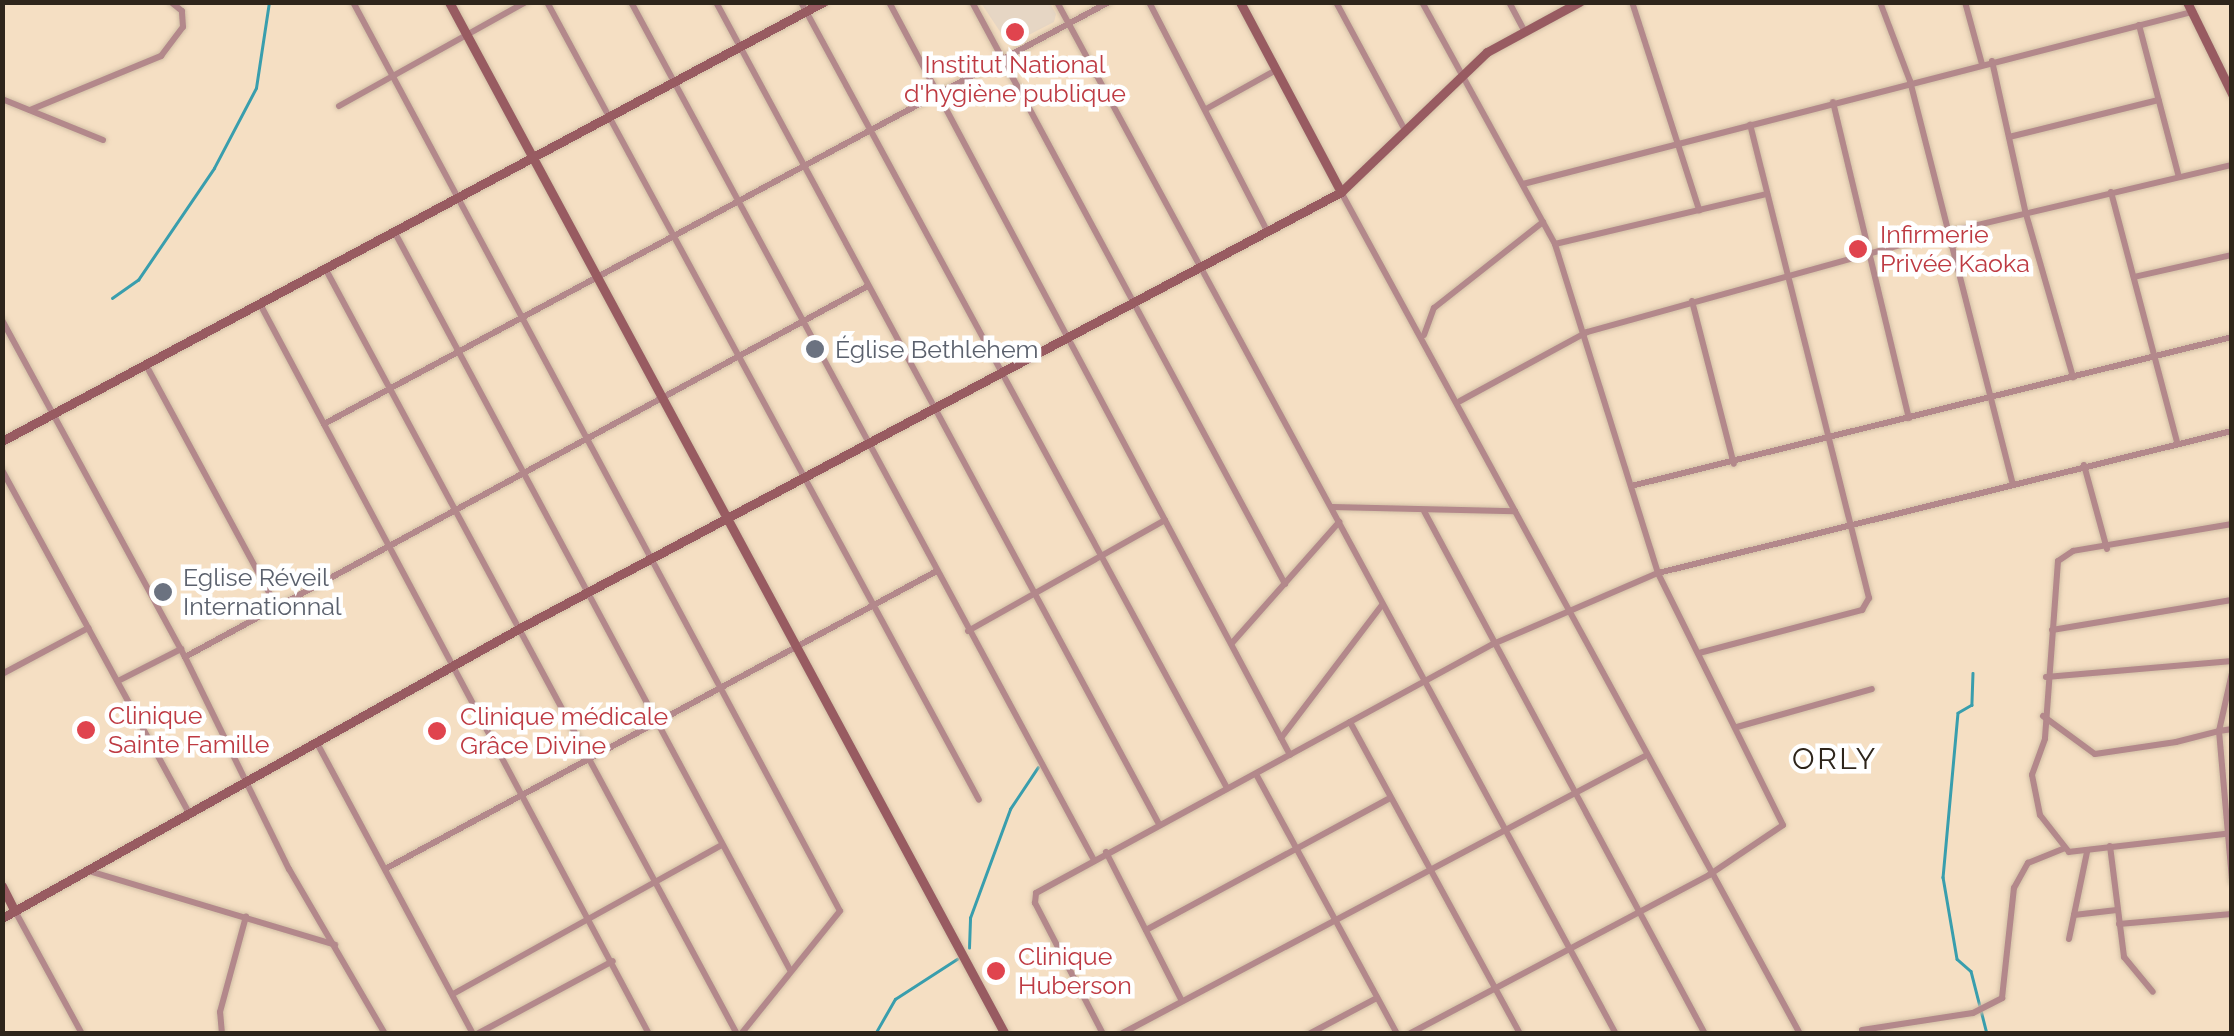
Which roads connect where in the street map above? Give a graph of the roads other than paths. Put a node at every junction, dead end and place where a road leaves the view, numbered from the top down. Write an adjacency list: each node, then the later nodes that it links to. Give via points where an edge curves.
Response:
1 (170, 2): 44 (street, via 182,11 184,27 161,56)
2 (353, 2): 33 (street)
3 (449, 2): 27 (street)
4 (526, 2): 27 (street)
5 (547, 2): 45 (street)
6 (631, 2): 36 (street)
7 (716, 2): 28 (street)
8 (823, 2): 22 (street)
9 (889, 2): 37 (street)
10 (972, 2): 29 (street)
11 (1057, 2): 24 (street)
12 (1109, 2): 24 (street)
13 (1149, 2): 43 (street)
14 (1240, 2): 32 (street)
15 (1336, 2): 48 (street)
16 (1422, 2): 34 (street)
17 (1509, 2): 26 (street)
18 (1579, 2): 26 (street)
19 (1632, 2): 51 (street)
20 (1880, 2): 35 (street)
21 (1965, 2): 31 (street)
22 (804, 7): 28 (street); 47 (street)
23 (2189, 7): 25 (street); 38 (street)
24 (1068, 24): 29 (street); 72 (street)
25 (2139, 25): 30 (street); 40 (street)
26 (1522, 28): 34 (street)
27 (466, 36): 33 (street); 52 (street)
28 (739, 47): 36 (street); 54 (street)
29 (1002, 58): 37 (street); 78 (street)
30 (1992, 61): 31 (street); 49 (street)
31 (1982, 64): 35 (street)
32 (1276, 70): 43 (street); 57 (street)
33 (394, 74): 42 (street); 60 (street)
34 (1461, 74): 48 (street); 56 (street)
35 (1910, 81): 41 (street); 67 (street)
36 (675, 82): 45 (street); 61 (street)
37 (938, 93): 47 (street); 85 (street)
38 (2232, 94)
39 (2, 99): 44 (street)
40 (2159, 100): 49 (street); 55 (street)
41 (1833, 102): 46 (street); 71 (street)
42 (339, 106)
43 (1206, 109): 65 (street)
44 (30, 110): 50 (street)
45 (608, 117): 52 (street); 68 (street)
46 (1750, 124): 51 (street); 59 (street)
47 (870, 130): 54 (street); 92 (street)
48 (1406, 133): 57 (street)
49 (2009, 137): 63 (street)
50 (104, 140)
51 (1674, 144): 56 (street); 62 (street)
52 (531, 158): 60 (street); 76 (street)
53 (2232, 165): 55 (street)
54 (803, 166): 61 (street); 77 (street)
55 (2179, 177): 58 (street)
56 (1523, 184): 64 (street)
57 (1341, 192): 65 (street); 86 (street)
58 (2111, 192): 63 (street); 75 (street)
59 (1767, 194): 62 (street); 74 (street)
60 (459, 198): 66 (street); 81 (street)
61 (738, 202): 68 (street); 83 (street)
62 (1698, 210): 69 (street)
63 (2026, 214): 67 (street); 93 (street)
64 (1543, 222): 69 (street); 86 (street, via 1432,311)
65 (1266, 229): 72 (street)
66 (394, 231): 73 (street); 88 (street)
67 (1948, 232): 71 (street); 96 (street)
68 (673, 237): 76 (street); 89 (street)
69 (1555, 244): 84 (street)
70 (2232, 255): 75 (street)
71 (1868, 256): 74 (street); 100 (street)
72 (1200, 264): 78 (street); 115 (street)
73 (324, 268): 80 (street); 94 (street)
74 (1787, 277): 79 (street); 105 (street)
75 (2134, 277): 90 (street)
76 (597, 278): 81 (street); 95 (street)
77 (868, 286): 83 (street); 98 (street)
78 (1134, 299): 85 (street); 130 (street)
79 (1692, 301): 84 (street); 108 (street)
80 (260, 304): 91 (street); 101 (street)
81 (525, 318): 88 (street); 103 (street)
82 (2, 320): 99 (street)
83 (805, 321): 89 (street); 104 (street)
84 (1587, 332): 97 (street); 114 (street)
85 (1067, 334): 92 (street); 120 (street)
86 (1423, 336): 97 (street)
87 (2232, 338): 90 (street)
88 (458, 354): 94 (street); 111 (street)
89 (736, 357): 95 (street); 112 (street)
90 (2154, 357): 93 (street); 107 (street)
91 (146, 364): 99 (street); 136 (street)
92 (1000, 371): 98 (street); 126 (street)
93 (2074, 377): 96 (street)
94 (390, 389): 101 (street); 116 (street)
95 (663, 398): 103 (street); 119 (street)
96 (1988, 398): 100 (street); 113 (street)
97 (1460, 401): 118 (street)
98 (934, 406): 104 (street); 131 (street)
99 (53, 414): 106 (street); 145 (street)
100 (1909, 418): 105 (street)
101 (324, 424): 124 (street)
102 (2232, 431): 107 (street)
103 (587, 438): 111 (street); 127 (street)
104 (872, 439): 112 (street); 128 (street)
105 (1828, 439): 108 (street); 123 (street)
106 (2, 441)
107 (2177, 441): 109 (street)
108 (1734, 464): 114 (street)
109 (2084, 466): 113 (street); 125 (street)
110 (2, 470): 138 (street)
111 (521, 472): 116 (street); 132 (street)
112 (802, 478): 119 (street); 134 (street)
113 (2013, 484): 123 (street)
114 (1632, 486): 129 (street)
115 (1332, 506): 117 (street); 121 (street)
116 (455, 509): 124 (street); 139 (street)
117 (1424, 511): 118 (street); 143 (street)
118 (1515, 511): 137 (street)
119 (726, 518): 127 (street); 144 (street)
120 (1165, 520): 126 (street); 142 (street)
121 (1339, 522): 130 (street); 135 (street)
122 (2232, 524): 125 (street)
123 (1851, 526): 129 (street); 146 (street, via 1868,606)
124 (389, 544): 136 (street); 148 (street)
125 (2107, 549): 140 (street, via 2073,551 2058,562)
126 (1099, 556): 131 (street); 169 (street)
127 (654, 557): 132 (street); 154 (street)
128 (935, 572): 134 (street); 141 (street)
129 (1658, 572): 137 (street); 146 (street)
130 (1285, 584): 142 (street)
131 (1034, 593): 141 (street); 175 (street)
132 (586, 594): 139 (street); 157 (street)
133 (2232, 600): 140 (street)
134 (870, 604): 144 (street); 173 (street)
135 (1382, 605): 153 (street); 162 (street)
136 (277, 607): 145 (street)
137 (1567, 607): 143 (street); 165 (street)
138 (88, 628): 150 (street); 152 (street)
139 (520, 628): 148 (street); 166 (street)
140 (2052, 630): 151 (street)
141 (968, 631): 184 (street)
142 (1232, 643): 162 (street)
143 (1494, 644): 153 (street); 171 (street)
144 (794, 646): 154 (street); 221 (street)
145 (183, 653): 152 (street); 168 (street)
146 (1699, 653): 159 (street)
147 (2232, 660): 151 (street)
148 (454, 664): 163 (street); 170 (street)
149 (2232, 673): 161 (street)
150 (2, 674)
151 (2046, 676): 156 (street)
152 (118, 682): 174 (street)
153 (1425, 682): 158 (street); 176 (street)
154 (719, 686): 157 (street); 207 (street, via 840,910)
155 (1872, 689): 159 (street)
156 (2042, 715): 161 (street, via 2095,754); 181 (street, via 2045,738 2033,792)
157 (653, 721): 166 (street); 178 (street)
158 (1350, 722): 164 (street); 172 (street)
159 (1738, 726): 188 (street, via 1782,825)
160 (2232, 730): 161 (street)
161 (2219, 731): 177 (street)
162 (1281, 738): 164 (street)
163 (316, 742): 168 (street); 185 (street)
164 (1290, 755): 167 (street)
165 (1644, 756): 171 (street); 188 (street)
166 (587, 758): 170 (street); 190 (street)
167 (1256, 774): 169 (street); 180 (street)
168 (245, 783): 174 (street); 204 (street)
169 (1226, 788): 175 (street)
170 (522, 793): 185 (street); 198 (street)
171 (1573, 795): 176 (street); 194 (street)
172 (1390, 798): 180 (street); 187 (street)
173 (978, 800)
174 (190, 814): 186 (street)
175 (1159, 824): 182 (street)
176 (1504, 833): 187 (street); 205 (street)
177 (2230, 833): 179 (street); 189 (street)
178 (722, 845): 190 (street); 207 (street)
179 (2110, 846): 183 (street); 192 (street)
180 (1296, 848): 200 (street); 202 (street)
181 (2065, 848): 183 (street); 213 (street, via 2028,863 2014,888 2002,998 1973,1013)
182 (1106, 852): 184 (street); 202 (street)
183 (2087, 852): 195 (street)
184 (1094, 860): 222 (street, via 1034,898)
185 (385, 869): 210 (street)
186 (88, 872): 193 (street); 197 (street)
187 (1431, 872): 200 (street); 208 (street)
188 (1708, 875): 194 (street); 215 (street)
189 (2232, 881)
190 (655, 882): 198 (street); 220 (street)
191 (2, 886): 193 (street)
192 (2117, 910): 195 (street); 201 (street)
193 (15, 911): 199 (street); 216 (street)
194 (1636, 912): 205 (street); 229 (street)
195 (2074, 914): 203 (street)
196 (2232, 914): 201 (street)
197 (246, 916): 204 (street); 214 (street, via 220,1012)
198 (589, 917): 206 (street); 210 (street)
199 (2, 918)
200 (1336, 922): 211 (street); 212 (street)
201 (2119, 924): 209 (street, via 2124,957)
202 (1146, 930): 212 (street)
203 (2069, 939)
204 (336, 946): 217 (street)
205 (1570, 946): 208 (street); 228 (street)
206 (614, 960): 218 (street); 219 (street)
207 (790, 971): 220 (street)
208 (1495, 986): 226 (street); 227 (street)
209 (2153, 992)
210 (453, 994): 218 (street)
211 (1377, 998): 224 (street); 225 (street)
212 (1182, 1001): 223 (street)
213 (1862, 1030)
214 (221, 1033)
215 (1798, 1033)
216 (82, 1034)
217 (385, 1034)
218 (475, 1034)
219 (649, 1034)
220 (739, 1034)
221 (1005, 1034)
222 (1103, 1034)
223 (1121, 1034)
224 (1309, 1034)
225 (1397, 1034)
226 (1409, 1034)
227 (1520, 1034)
228 (1616, 1034)
229 (1705, 1034)

